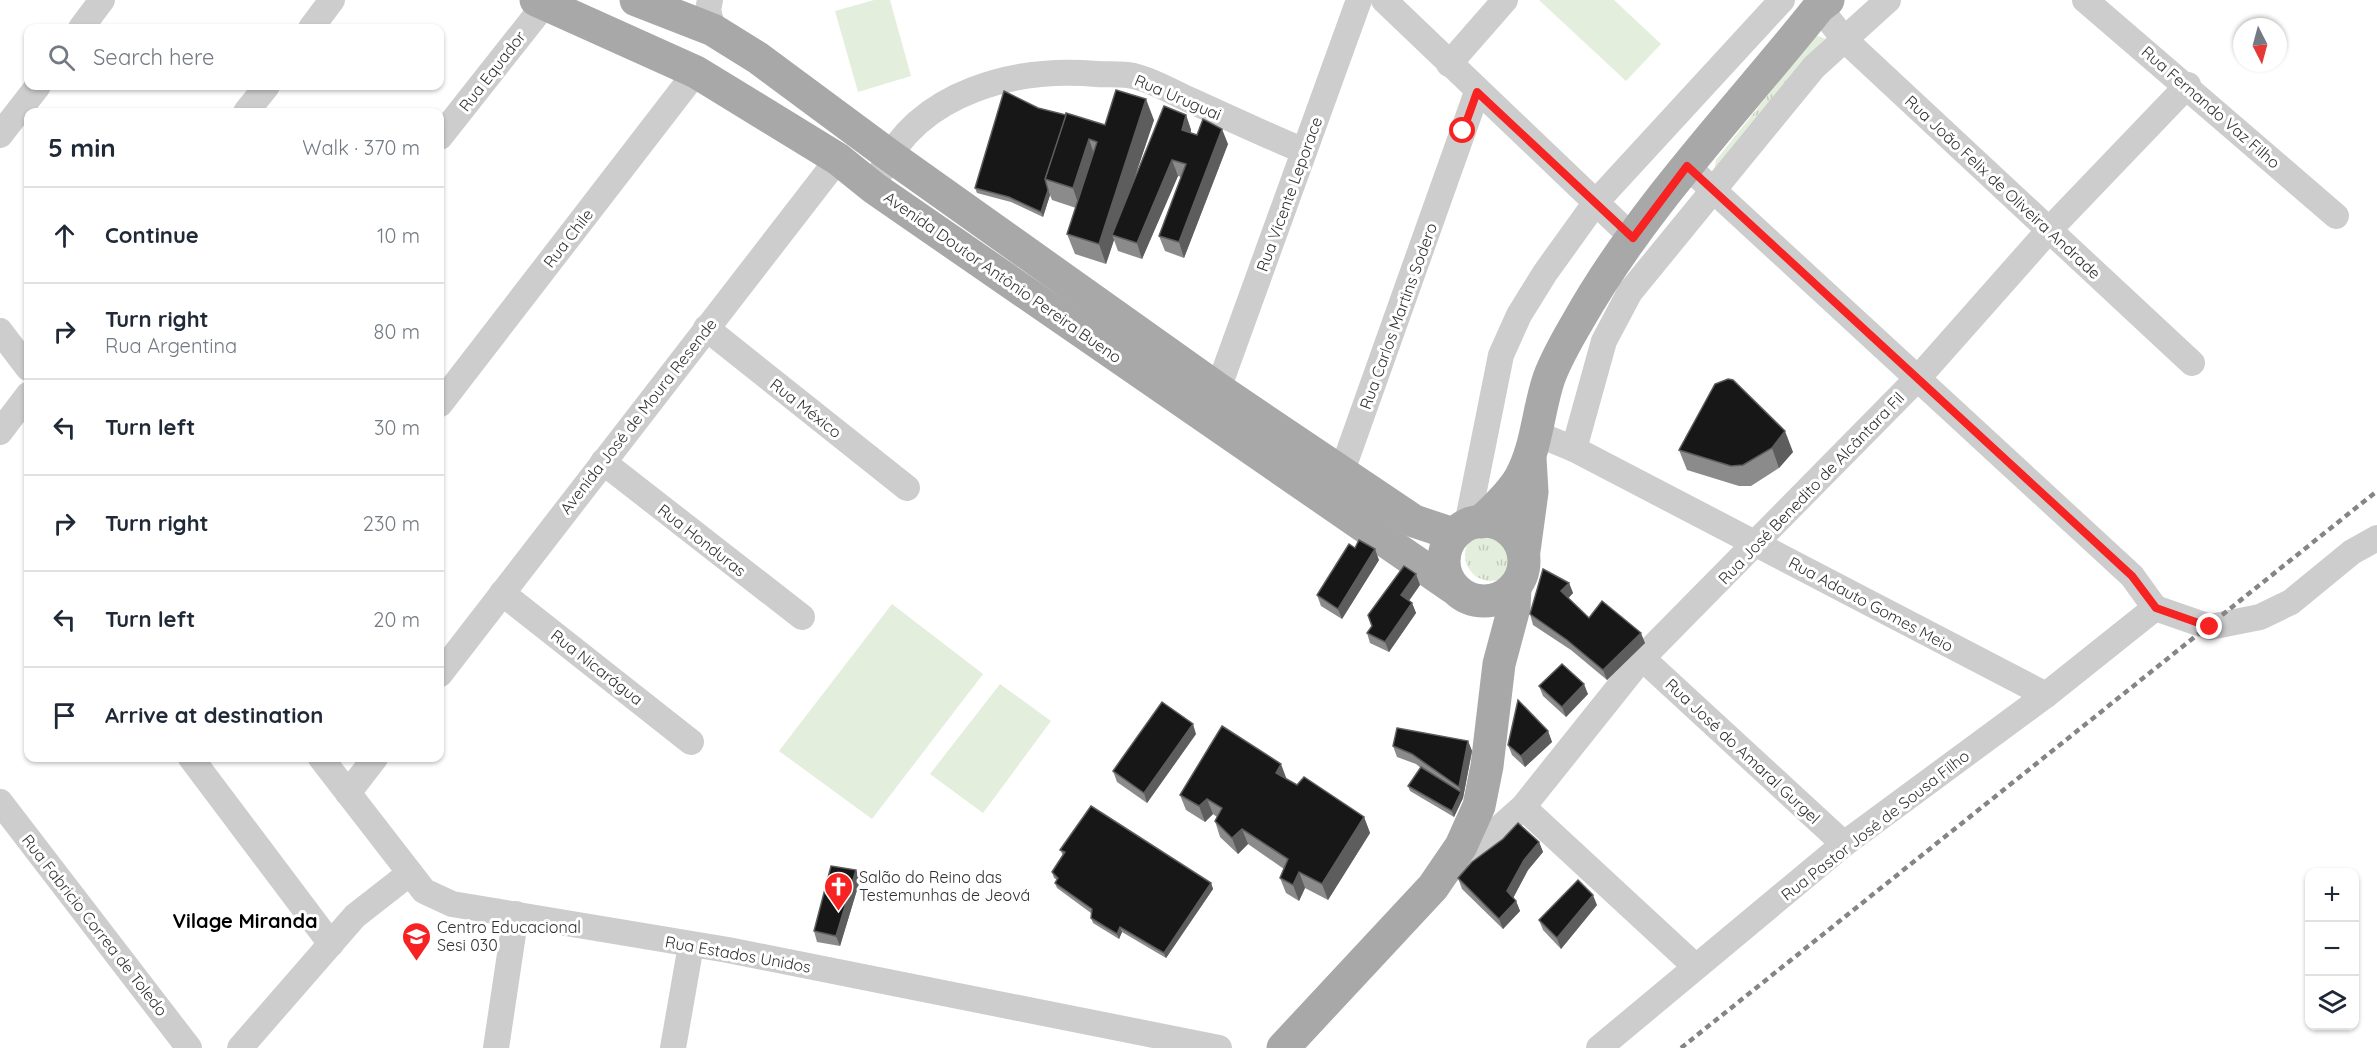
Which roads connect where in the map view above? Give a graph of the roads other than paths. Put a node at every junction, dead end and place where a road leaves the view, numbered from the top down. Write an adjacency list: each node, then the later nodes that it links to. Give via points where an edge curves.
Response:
1 (102, 0): 13 (street)
2 (333, 0): 14 (street)
3 (636, 0): 12 (main road, Avenida Doutor Antônio Pereira Bueno)
4 (1359, 0): 26 (street, Rua Vicente Leporace)
5 (1384, 0): 16 (street)
6 (1505, 0): 16 (street)
7 (1888, 0): 15 (street)
8 (2085, 0): 18 (street, Rua Fernando Vaz Filho)
9 (1777, 1): 33 (street)
10 (540, 2): 17 (main road, Avenida Doutor Antônio Pereira Bueno); 24 (street, Rua Equador)
11 (1824, 4): 15 (street, Rua João Felix de Oliveira Andrade); 30 (main road)
12 (712, 15): 27 (main road, Avenida Doutor Antônio Pereira Bueno, via 758,58)
13 (84, 24)
14 (313, 24)
15 (1844, 39): 32 (street, via 1814,67); 35 (street, Rua João Felix de Oliveira Andrade)
16 (1449, 64): 21 (street)
17 (696, 72): 28 (main road, Avenida Doutor Antônio Pereira Bueno); 43 (street, Rua Chile)
18 (2188, 85): 34 (street, Rua Fernando Vaz Filho); 35 (street, Rua José Benedito de Alcântara Fil)
19 (35, 90): 25 (street)
20 (264, 90): 22 (street)
21 (1477, 92): 23 (street); 29 (street, Rua Carlos Martins Sodero)
22 (249, 108)
23 (1501, 113): 29 (street, Rua Carlos Martins Sodero, via 1475,135); 33 (street)
24 (444, 132)
25 (0, 135)
26 (1304, 151): 27 (street, Rua Uruguai, via 1137,77 1073,72 999,81 964,92 910,129); 42 (street, Rua Vicente Leporace)
27 (889, 155): 31 (street, Rua Uruguai); 42 (main road, Avenida Doutor Antônio Pereira Bueno)
28 (838, 159): 31 (main road, Avenida Doutor Antônio Pereira Bueno); 37 (street, Avenida José de Moura Resende)
29 (1455, 161): 49 (street, Rua Carlos Martins Sodero)
30 (1687, 166): 32 (street); 36 (main road)
31 (874, 188): 57 (main road, Avenida Doutor Antônio Pereira Bueno)
32 (1712, 189): 41 (street); 47 (street, via 1630,292 1604,341)
33 (1596, 202): 36 (street); 51 (street, via 1545,273 1519,315 1501,355)
34 (2336, 216)
35 (2050, 229): 40 (street, Rua João Felix de Oliveira Andrade); 41 (street, Rua José Benedito de Alcântara Fil)
36 (1633, 238): 46 (main road, via 1578,320 1550,376)
37 (706, 328): 48 (street, Avenida José de Moura Resende); 50 (street, Rua México)
38 (0, 330): 39 (street)
39 (24, 363)
40 (2192, 363)
41 (1919, 377): 53 (street, Rua José Benedito de Alcântara Fil); 58 (street, via 2132,576)
42 (1218, 389): 49 (main road, Avenida Doutor Antônio Pereira Bueno)
43 (444, 399)
44 (24, 400): 45 (street)
45 (0, 432)
46 (1532, 443): 47 (street, Rua Adauto Gomes Meio); 51 (main road, via 1520,477 1505,498); 54 (main road, via 1532,492)
47 (1574, 449): 53 (street, Rua Adauto Gomes Meio)
48 (603, 462): 56 (street, Avenida José de Moura Resende); 59 (street, Rua Honduras)
49 (1342, 471): 51 (main road, Avenida Doutor Antônio Pereira Bueno, via 1414,521)
50 (907, 488)
51 (1467, 527): 54 (main road, via 1497,522 1515,534); 57 (main road, via 1444,549 1443,570)
52 (2377, 538): 58 (street, via 2352,552 2291,602 2260,617 2210,627)
53 (1757, 544): 60 (street, Rua José Benedito de Alcântara Fil); 63 (street, Rua Adauto Gomes Meio)
54 (1524, 551): 55 (main road, via 1523,573)
55 (1515, 588): 57 (main road, via 1492,602); 61 (main road, via 1514,608)
56 (502, 593): 62 (street, Avenida José de Moura Resende); 64 (street, Rua Nicarágua)
57 (1464, 594): 61 (main road, via 1490,618)
58 (2156, 608): 63 (street, Rua Pastor José de Sousa Filho)
59 (802, 617)
60 (1642, 658): 70 (street, Rua José Benedito de Alcântara Fil); 71 (street, Rua José do Amaral Gurgel)
61 (1499, 664): 73 (main road, via 1479,806 1461,846)
62 (444, 669)
63 (2046, 695): 71 (street, Rua Pastor José de Sousa Filho)
64 (691, 742)
65 (194, 762): 75 (street)
66 (324, 762): 68 (street, Rua Estados Unidos)
67 (372, 762): 68 (street)
68 (348, 793): 72 (street, Rua Estados Unidos)
69 (0, 802): 78 (street, Rua Fabricio Correa de Toledo)
70 (1523, 807): 73 (street, Rua José Benedito de Alcântara Fil); 77 (street)
71 (1844, 844): 77 (street, Rua Pastor José de Sousa Filho)
72 (410, 873): 74 (street, Rua Estados Unidos, via 424,891 452,904); 75 (street, via 355,916)
73 (1432, 887): 83 (main road)
74 (516, 914): 76 (street, Rua Estados Unidos); 80 (street)
75 (331, 944): 79 (street)
76 (691, 945): 81 (street); 82 (street, Rua Estados Unidos)
77 (1696, 967): 84 (street, Rua Pastor José de Sousa Filho)
78 (189, 1048)
79 (240, 1048)
80 (496, 1048)
81 (673, 1048)
82 (1219, 1048)
83 (1283, 1048)
84 (1599, 1048)

